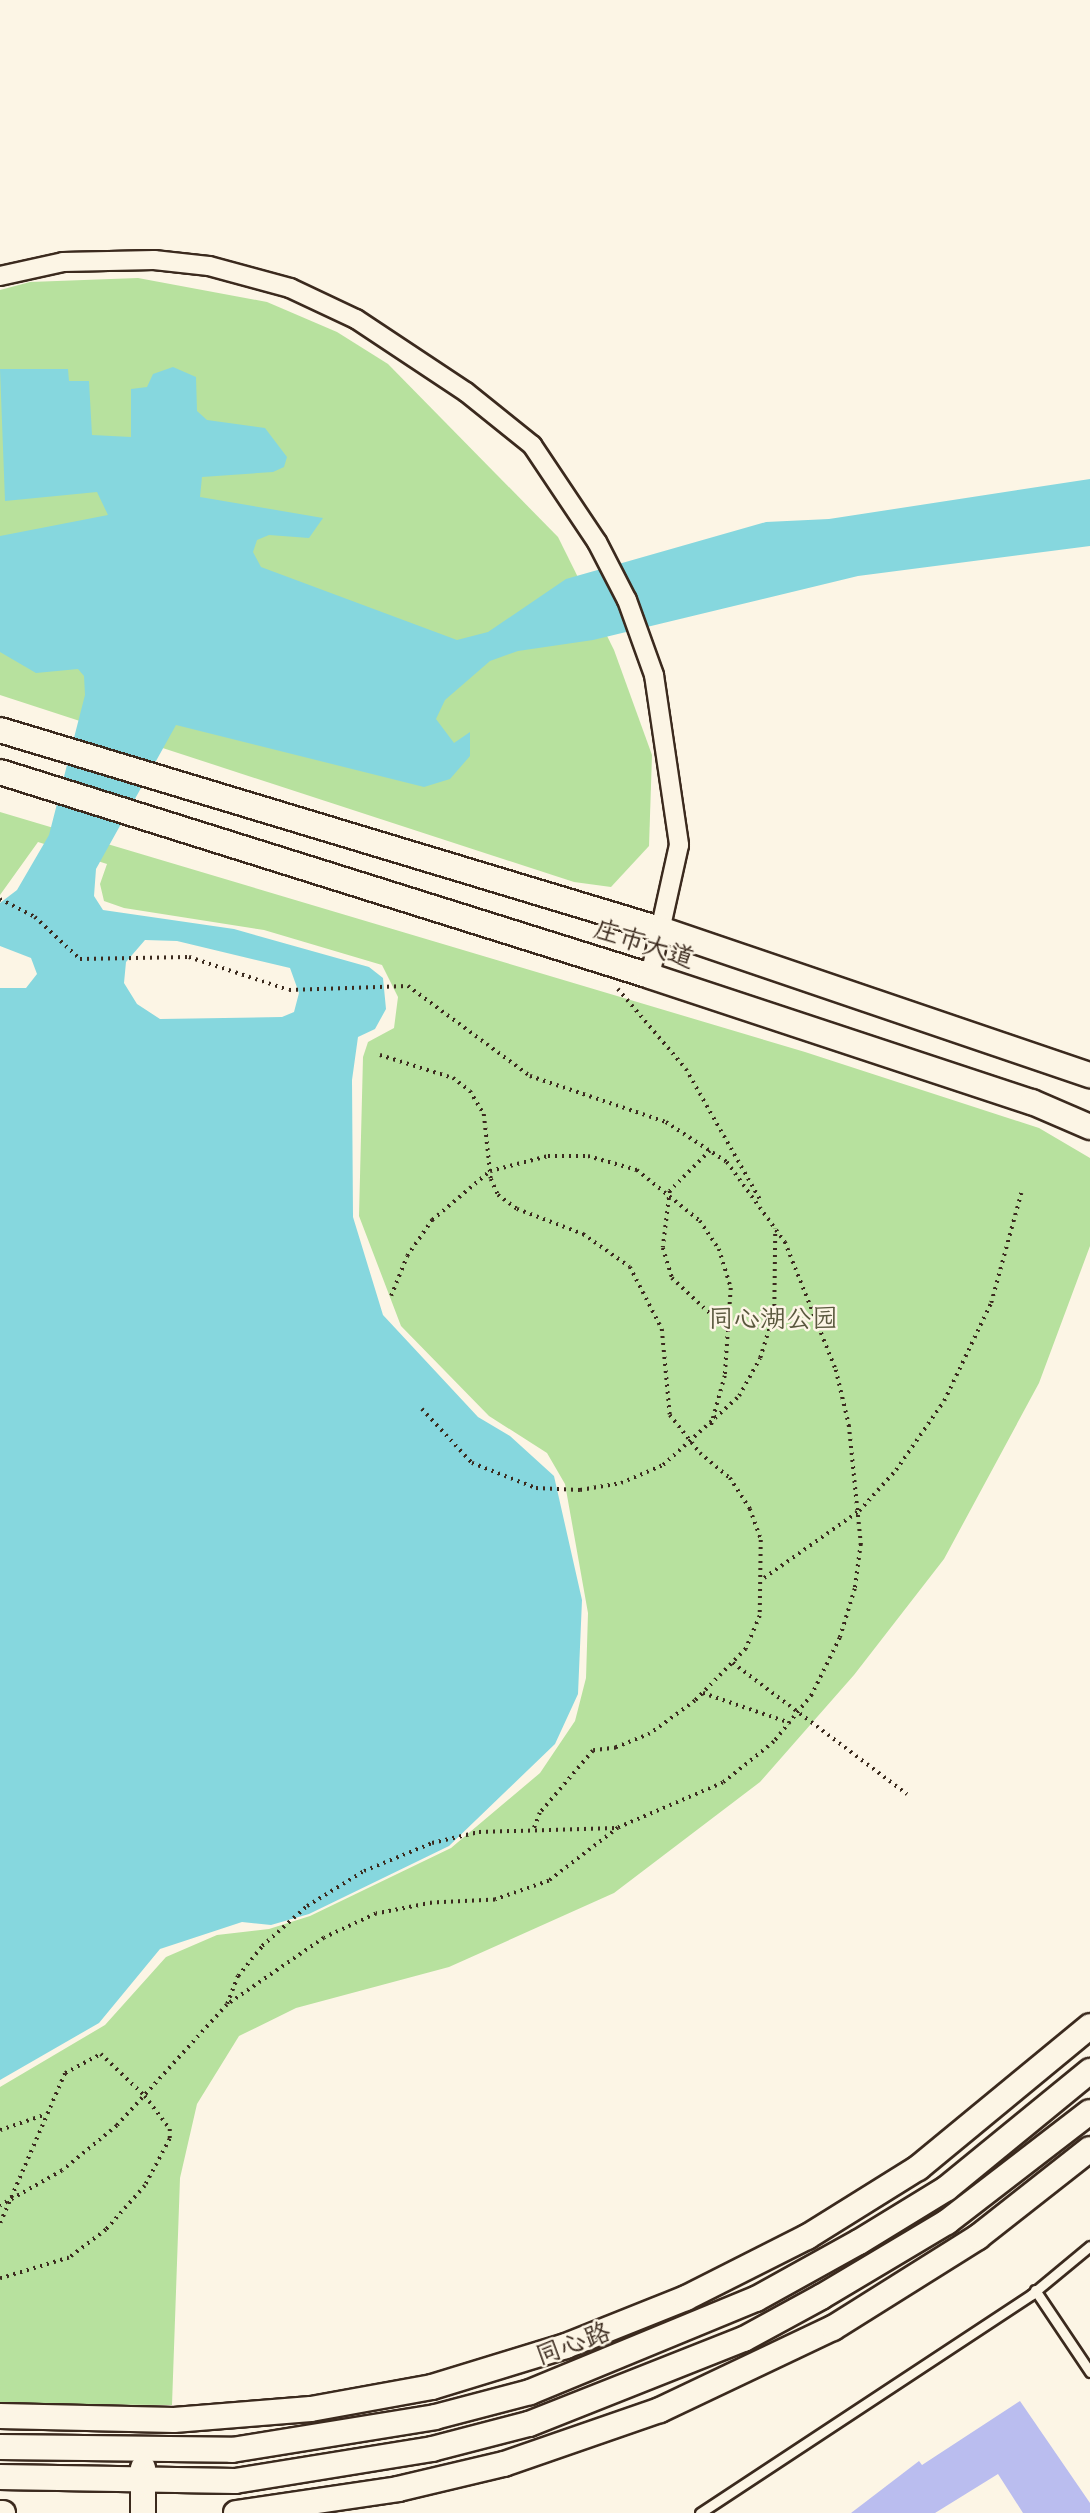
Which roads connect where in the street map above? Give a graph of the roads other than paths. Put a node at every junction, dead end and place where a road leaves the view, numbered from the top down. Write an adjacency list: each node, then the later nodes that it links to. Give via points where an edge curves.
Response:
1 (0, 276): 4 (street, via 63,262 141,260 209,266 290,288 356,319 466,392 532,445 597,542 627,600 654,675 678,845)
2 (1, 731): 4 (street, 庄市大道)
3 (4, 773): 5 (street, 庄市大道)
4 (663, 930): 5 (street); 6 (street, 庄市大道)
5 (650, 976): 7 (street, 庄市大道, via 1032,1102)
6 (1090, 1075)
7 (1090, 1127)
8 (1090, 2026): 15 (street, via 918,2168 807,2237 686,2298 566,2346 432,2387 311,2409 174,2420)
9 (1090, 2071): 17 (street, 同心路, via 947,2188 756,2299 639,2351 530,2392 435,2417 232,2450)
10 (1090, 2112): 19 (street, via 947,2222 744,2339 638,2385 528,2424 432,2449 235,2481)
11 (1090, 2149): 22 (street, via 978,2237 854,2315 660,2410 504,2464 398,2489)
12 (1090, 2246): 13 (lane)
13 (1035, 2290): 14 (lane); 20 (lane)
14 (1090, 2372)
15 (0, 2416)
16 (0, 2447): 17 (street, 同心路)
17 (142, 2451): 19 (street)
18 (0, 2477): 19 (street)
19 (143, 2483): 21 (street)
20 (707, 2511)
21 (143, 2513)
22 (236, 2513)

